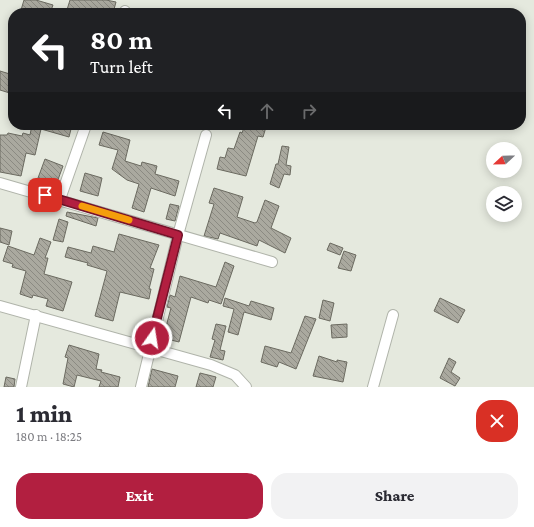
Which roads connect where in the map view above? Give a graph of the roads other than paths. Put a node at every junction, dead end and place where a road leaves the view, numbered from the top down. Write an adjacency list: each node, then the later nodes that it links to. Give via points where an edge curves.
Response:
1 (84, 130): 4 (street)
2 (206, 135): 5 (street)
3 (0, 183): 4 (street)
4 (60, 199): 5 (street)
5 (178, 235): 6 (street); 10 (street)
6 (272, 262)
7 (0, 306): 8 (street)
8 (36, 315): 10 (street); 11 (street)
9 (392, 315): 14 (street)
10 (150, 349): 12 (street); 13 (street, via 235,375)
11 (21, 387)
12 (141, 387)
13 (246, 387)
14 (373, 387)

